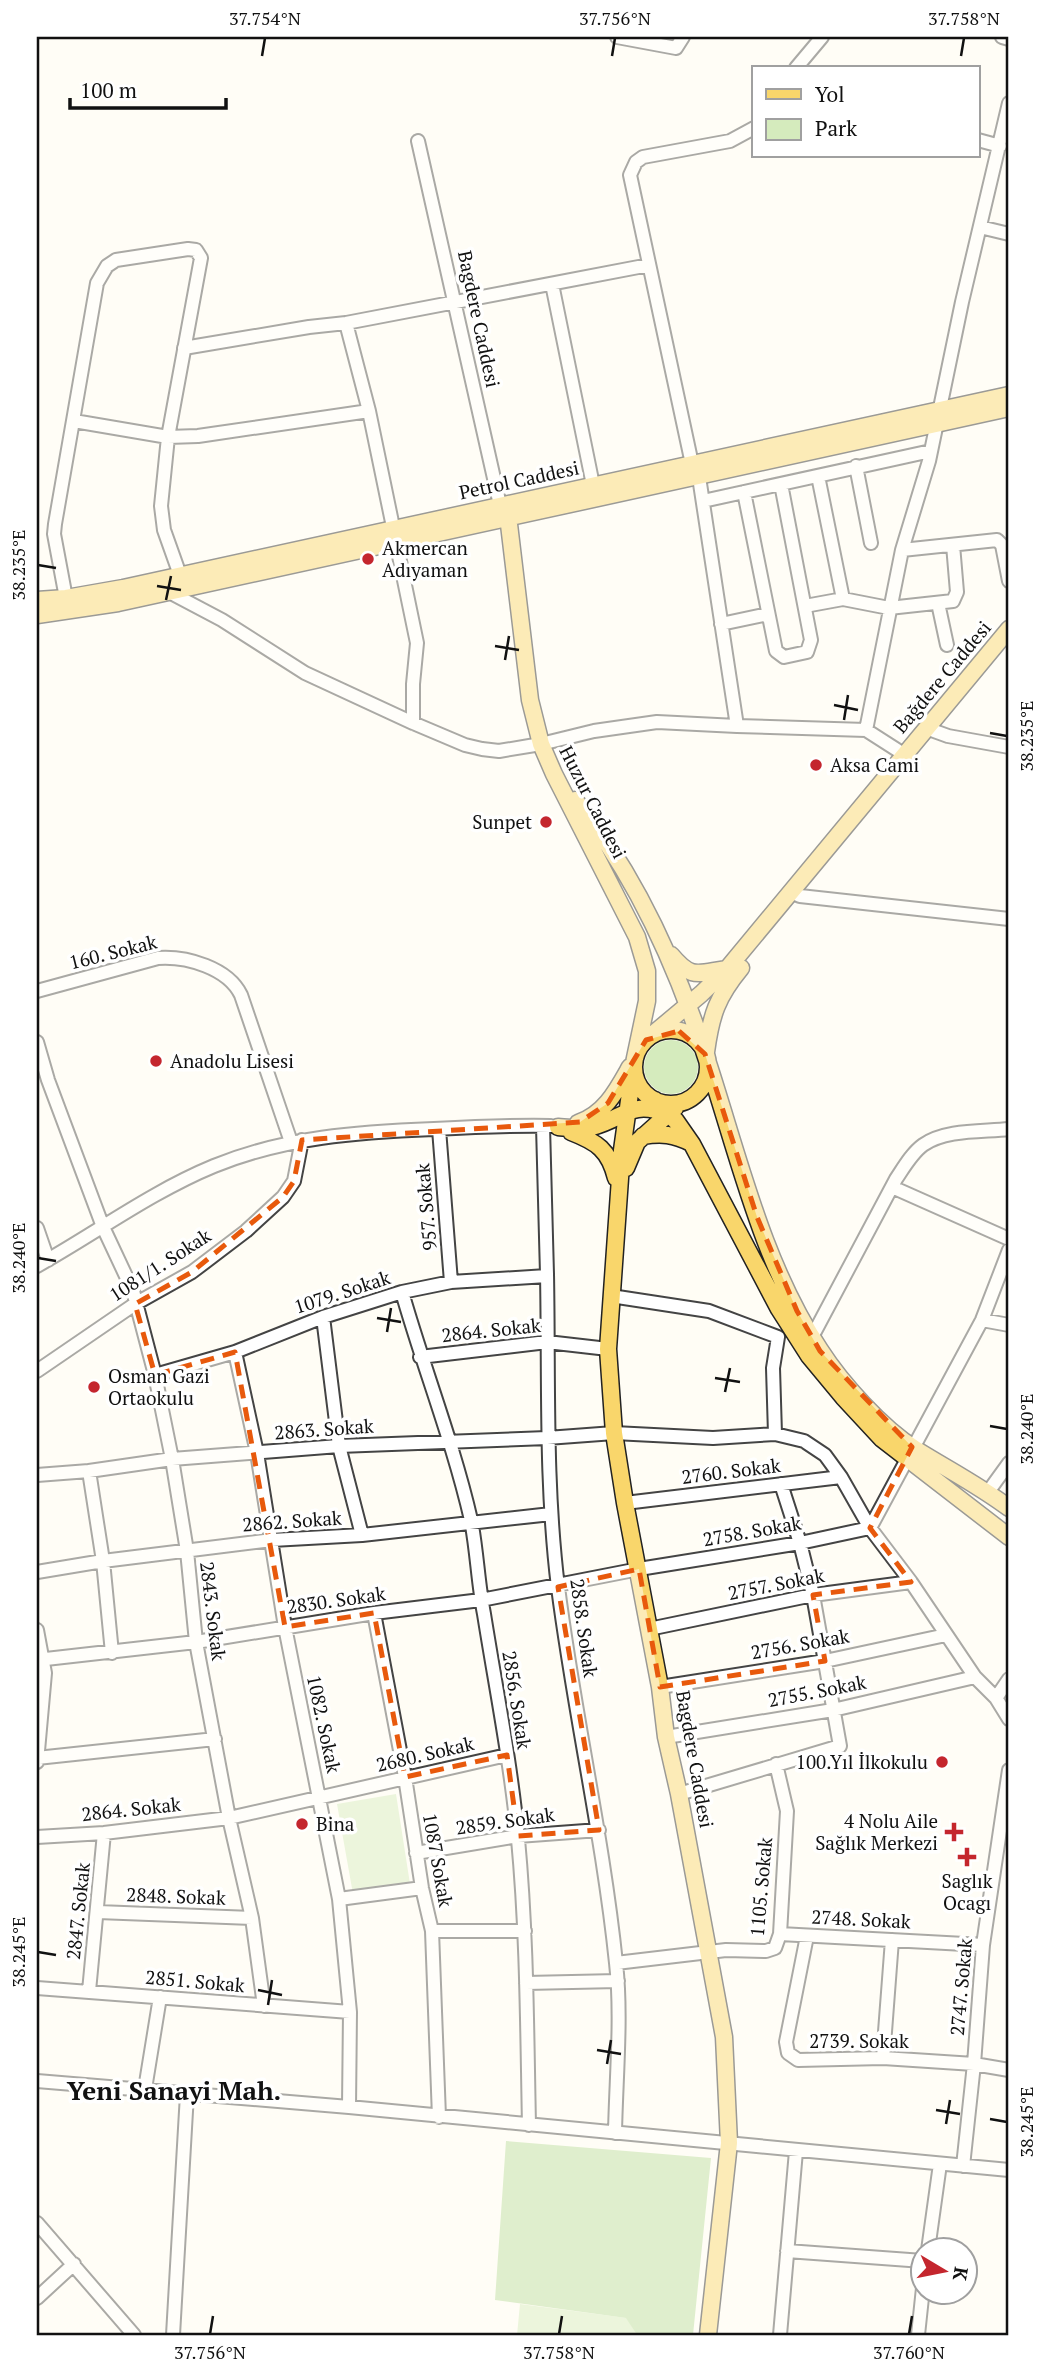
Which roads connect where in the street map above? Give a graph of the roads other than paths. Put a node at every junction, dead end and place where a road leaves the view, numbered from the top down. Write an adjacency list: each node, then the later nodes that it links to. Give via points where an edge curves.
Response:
1 (617, 37): 2 (street, via 676,48)
2 (683, 37)
3 (822, 37): 6 (street)
4 (1002, 37): 5 (street)
5 (1009, 39)
6 (798, 66)
7 (1009, 103): 11 (street)
8 (752, 129): 14 (street, via 730,141 636,162 630,180)
9 (979, 140): 11 (street)
10 (418, 141): 16 (street, Bagdere Caddesi)
11 (1000, 146): 12 (street)
12 (980, 227): 13 (street); 22 (street)
13 (1009, 234)
14 (649, 265): 15 (street); 27 (street)
15 (552, 284): 16 (street); 30 (street)
16 (454, 302): 17 (street); 33 (street, Bagdere Caddesi)
17 (346, 323): 18 (street); 21 (street)
18 (184, 348): 23 (street, via 201,254 188,249 116,260 97,283); 24 (street)
19 (1009, 394): 22 (main road, Petrol Caddesi)
20 (1009, 408): 22 (main road)
21 (369, 411): 24 (street); 34 (street)
22 (939, 417): 25 (street); 27 (main road, Petrol Caddesi)
23 (74, 421): 24 (street); 41 (street, via 54,534)
24 (168, 437): 38 (street, via 162,522)
25 (932, 451): 26 (street); 37 (street)
26 (856, 466): 28 (street); 35 (street)
27 (696, 470): 30 (main road, Petrol Caddesi); 32 (street); 33 (main road)
28 (818, 476): 29 (street); 42 (street)
29 (780, 484): 31 (street); 45 (street)
30 (593, 485): 33 (main road, Petrol Caddesi)
31 (744, 492): 32 (street); 47 (street)
32 (703, 501): 49 (street)
33 (504, 511): 34 (main road, Petrol Caddesi); 56 (main road, Huzur Caddesi, via 530,700)
34 (395, 535): 38 (main road, Petrol Caddesi); 40 (main road); 52 (street, via 417,643)
35 (871, 544)
36 (953, 545): 37 (street); 39 (street, via 999,541); 44 (street, via 957,595 953,601)
37 (902, 550): 46 (street)
38 (180, 575): 41 (main road, Petrol Caddesi)
39 (1009, 581)
40 (169, 592): 48 (main road); 52 (street, via 305,673)
41 (66, 598): 43 (main road, Petrol Caddesi)
42 (843, 599): 45 (street); 46 (street)
43 (37, 600)
44 (938, 603): 46 (street); 51 (street)
45 (805, 606): 47 (street, via 811,643 807,652 784,657 777,652)
46 (889, 608): 55 (street)
47 (768, 614): 49 (street)
48 (37, 615)
49 (721, 624): 53 (street)
50 (1009, 628): 54 (main road, Bağdere Caddesi)
51 (947, 645)
52 (413, 723): 56 (street, via 482,750)
53 (737, 726): 55 (street); 56 (street, via 635,723)
54 (926, 728): 57 (street); 58 (main road, Bağdere Caddesi)
55 (866, 730): 58 (street)
56 (541, 744): 59 (main road, Huzur Caddesi)
57 (1009, 747)
58 (905, 755): 60 (main road, Bağdere Caddesi)
59 (554, 774): 62 (main road, via 598,827); 69 (main road, Huzur Caddesi, via 644,956 647,996)
60 (795, 894): 61 (street); 63 (main road, Bağdere Caddesi); 68 (main road, Bağdere Caddesi, via 719,998 709,1023)
61 (1009, 919)
62 (662, 945): 63 (main road, via 689,972); 65 (main road)
63 (727, 969): 65 (main road, Bağdere Caddesi)
64 (37, 991): 79 (street, 160. Sokak, via 159,958 186,958 227,977 241,995)
65 (687, 1006): 66 (main road, Bağdere Caddesi); 68 (main road)
66 (652, 1035): 68 (main road, via 665,1030 686,1033); 69 (main road)
67 (37, 1042): 70 (street, 2843. Sokak)
68 (705, 1054): 72 (main road, via 704,1082); 97 (main road, via 757,1217 797,1311)
69 (635, 1058): 71 (main road, via 636,1080); 73 (main road); 75 (main road, via 599,1112 580,1122)
70 (43, 1082): 83 (street, 2843. Sokak)
71 (655, 1101): 72 (main road); 74 (main road)
72 (684, 1102): 74 (main road)
73 (627, 1112): 74 (main road, via 647,1108); 75 (main road, via 588,1128); 82 (main road)
74 (669, 1114): 78 (main road); 80 (main road)
75 (551, 1126): 76 (street); 82 (main road, via 599,1145 612,1163); 88 (street, 2858. Sokak)
76 (439, 1129): 79 (street); 89 (street, 957. Sokak)
77 (1009, 1129): 81 (street, via 943,1136 924,1144)
78 (643, 1136): 80 (main road, via 669,1135); 82 (main road, via 633,1149)
79 (296, 1141): 83 (street, via 212,1167); 92 (street, 1081/1. Sokak, via 294,1181 283,1197 192,1272)
80 (692, 1144): 96 (main road)
81 (892, 1187): 85 (street); 97 (street)
82 (619, 1191): 91 (main road, Bagdere Caddesi)
83 (103, 1227): 87 (street); 92 (street, 2843. Sokak, via 133,1290)
84 (37, 1228): 87 (street)
85 (1009, 1239)
86 (1009, 1250): 94 (street)
87 (42, 1263)
88 (547, 1276): 89 (street, 1079. Sokak); 98 (street, 2858. Sokak)
89 (451, 1282): 90 (street, 1079. Sokak)
90 (402, 1292): 93 (street, 1079. Sokak); 101 (street, 2856. Sokak)
91 (611, 1296): 96 (street, via 709,1311); 99 (main road, Bagdere Caddesi)
92 (135, 1304): 102 (street, 1081/1. Sokak); 103 (street, 2843. Sokak)
93 (323, 1317): 100 (street, 1079. Sokak); 108 (street)
94 (982, 1320): 95 (street); 110 (street)
95 (1009, 1325)
96 (785, 1332): 105 (street, via 773,1368); 110 (main road, via 882,1439)
97 (813, 1337): 110 (main road, via 848,1386)
98 (547, 1342): 99 (street, 2864. Sokak); 101 (street, 2864. Sokak); 106 (street, 2858. Sokak)
99 (608, 1349): 104 (main road, Bagdere Caddesi)
100 (235, 1352): 103 (street, 1079. Sokak); 109 (street, 1082. Sokak)
101 (420, 1357): 107 (street, 2856. Sokak)
102 (37, 1371)
103 (155, 1375): 111 (street, 2843. Sokak)
104 (614, 1433): 105 (street, 2760. Sokak, via 713,1438); 106 (street, 2863. Sokak); 118 (main road, Bagdere Caddesi)
105 (775, 1434): 115 (street, 2760. Sokak, via 804,1441 825,1455)
106 (547, 1438): 107 (street, 2863. Sokak); 120 (street, 2858. Sokak)
107 (451, 1442): 108 (street, 2863. Sokak); 121 (street, 2856. Sokak)
108 (339, 1446): 109 (street, 2863. Sokak); 123 (street)
109 (257, 1452): 111 (street, 2863. Sokak); 125 (street, 1082. Sokak)
110 (910, 1454): 117 (main road); 122 (street); 124 (main road)
111 (172, 1459): 113 (street, 2863. Sokak); 127 (street, 2843. Sokak)
112 (1009, 1463): 117 (street)
113 (89, 1471): 114 (street, 2863. Sokak); 128 (street)
114 (37, 1475)
115 (841, 1476): 116 (street, 2760. Sokak); 122 (street)
116 (781, 1484): 118 (street, 2760. Sokak); 126 (street)
117 (988, 1492): 119 (main road)
118 (625, 1503): 129 (main road, Bagdere Caddesi)
119 (1009, 1508)
120 (551, 1514): 121 (street, 2862. Sokak); 132 (street, 2858. Sokak)
121 (471, 1523): 123 (street, 2862. Sokak); 134 (street, 2856. Sokak)
122 (870, 1528): 126 (street, 2758. Sokak); 131 (street)
123 (362, 1535): 125 (street, 2862. Sokak)
124 (1009, 1537)
125 (272, 1540): 127 (street, 2862. Sokak); 136 (street, 1082. Sokak)
126 (800, 1543): 129 (street, 2758. Sokak); 133 (street)
127 (187, 1551): 128 (street, 2862. Sokak); 140 (street, 2843. Sokak)
128 (103, 1561): 130 (street, 2862. Sokak); 141 (street)
129 (639, 1569): 132 (street, 2830. Sokak); 137 (main road, Bagdere Caddesi)
130 (37, 1573)
131 (911, 1582): 133 (street, 2757. Sokak); 139 (street)
132 (558, 1587): 134 (street, 2830. Sokak); 160 (street, 2858. Sokak)
133 (813, 1595): 137 (street, 2757. Sokak); 143 (street)
134 (481, 1600): 135 (street, 2830. Sokak); 152 (street, 2856. Sokak)
135 (374, 1613): 136 (street, 2830. Sokak); 156 (street, 1087 Sokak)
136 (285, 1627): 140 (street, 2830. Sokak); 158 (street, 1082. Sokak)
137 (649, 1629): 146 (main road, Bagdere Caddesi)
138 (37, 1630): 142 (street)
139 (946, 1635): 143 (street, 2756. Sokak); 144 (street)
140 (196, 1642): 141 (street, 2830. Sokak); 151 (street, 2843. Sokak)
141 (112, 1653): 142 (street, 2830. Sokak)
142 (39, 1660): 153 (street, via 45,1673)
143 (825, 1661): 146 (street, 2756. Sokak); 148 (street)
144 (975, 1677): 147 (street); 148 (street, 2755. Sokak)
145 (1009, 1679): 147 (street)
146 (660, 1687): 150 (main road, Bagdere Caddesi)
147 (996, 1698): 149 (street)
148 (833, 1710): 150 (street, 2755. Sokak); 154 (street, via 840,1746)
149 (1009, 1719)
150 (666, 1737): 157 (main road, Bagdere Caddesi)
151 (215, 1739): 153 (street); 159 (street, 2843. Sokak)
152 (507, 1755): 156 (street, 2680. Sokak); 162 (street, 2856. Sokak)
153 (37, 1760)
154 (776, 1764): 157 (street); 172 (street, 1105. Sokak, via 787,1811)
155 (1009, 1770): 165 (street, 2747. Sokak)
156 (405, 1777): 158 (street, 2680. Sokak); 164 (street, 1087 Sokak)
157 (679, 1794): 176 (main road, Bagdere Caddesi)
158 (320, 1798): 159 (street, 2680. Sokak); 167 (street, 1082. Sokak)
159 (229, 1818): 161 (street, 2864. Sokak); 169 (street, 2843. Sokak)
160 (599, 1830): 162 (street, 2859. Sokak); 177 (street, 2858. Sokak)
161 (104, 1833): 163 (street, 2864. Sokak); 168 (street, 2847. Sokak)
162 (518, 1836): 164 (street, 2859. Sokak); 171 (street, 2856. Sokak)
163 (37, 1837)
164 (416, 1853): 166 (street, 1087 Sokak)
165 (1002, 1859): 175 (street, 2747. Sokak)
166 (422, 1888): 167 (street); 170 (street, 1087 Sokak)
167 (339, 1899): 184 (street, 1082. Sokak)
168 (98, 1912): 169 (street, 2848. Sokak); 181 (street, 2847. Sokak)
169 (252, 1918): 183 (street, 2843. Sokak)
170 (432, 1931): 171 (street); 192 (street, 1087 Sokak)
171 (525, 1931): 179 (street, 2856. Sokak)
172 (780, 1934): 173 (street, 2748. Sokak); 176 (street, 1105. Sokak, via 775,1948 766,1951)
173 (807, 1936): 174 (street, 2748. Sokak); 185 (street, 2739. Sokak, via 786,2042 788,2053 798,2060)
174 (892, 1940): 175 (street, 2748. Sokak); 185 (street)
175 (983, 1945): 186 (street, 2747. Sokak)
176 (709, 1952): 177 (street, 1105. Sokak); 195 (main road, Bagdere Caddesi, via 724,2037)
177 (616, 1963): 178 (street, 2858. Sokak)
178 (618, 1981): 179 (street); 194 (street, 2858. Sokak)
179 (526, 1983): 193 (street, 2856. Sokak)
180 (37, 1988): 181 (street, 2851. Sokak)
181 (89, 1992): 182 (street, 2851. Sokak)
182 (160, 1997): 183 (street, 2851. Sokak); 189 (street)
183 (264, 2006): 184 (street, 2851. Sokak)
184 (350, 2012): 191 (street, 1082. Sokak)
185 (883, 2058): 186 (street, 2739. Sokak)
186 (974, 2064): 187 (street, 2739. Sokak); 198 (street, 2747. Sokak)
187 (1009, 2070)
188 (37, 2081): 189 (street)
189 (145, 2089): 190 (street)
190 (187, 2094): 191 (street); 208 (street)
191 (349, 2107): 192 (street)
192 (439, 2117): 193 (street)
193 (529, 2125): 194 (street)
194 (615, 2133): 195 (street)
195 (729, 2143): 196 (street); 209 (main road, Bagdere Caddesi)
196 (796, 2151): 197 (street); 202 (street)
197 (940, 2164): 198 (street); 201 (street)
198 (963, 2166): 199 (street)
199 (1009, 2170)
200 (37, 2223): 204 (street)
201 (930, 2236)
202 (787, 2251): 203 (street); 210 (street)
203 (909, 2260)
204 (74, 2264): 205 (street); 207 (street)
205 (37, 2298)
206 (921, 2306): 211 (street)
207 (134, 2335)
208 (173, 2335)
209 (708, 2335)
210 (779, 2335)
211 (918, 2335)

